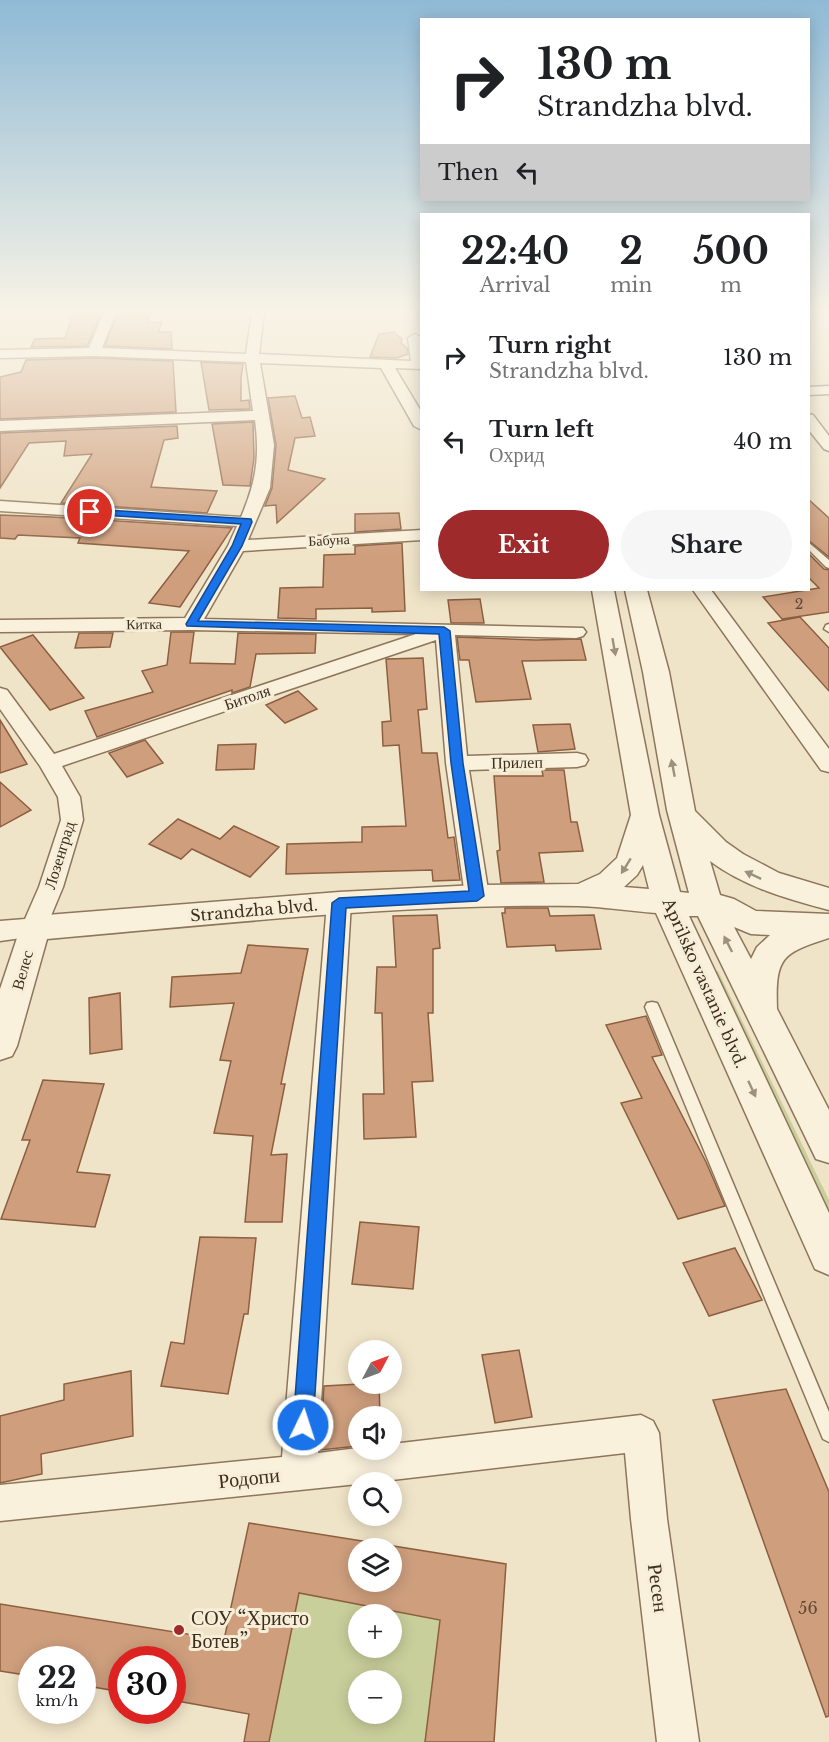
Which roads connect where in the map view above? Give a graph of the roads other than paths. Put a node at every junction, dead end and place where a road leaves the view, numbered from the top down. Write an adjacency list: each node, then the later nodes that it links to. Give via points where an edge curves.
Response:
1 (258, 393): 3 (street)
2 (403, 393): 5 (street)
3 (261, 415): 6 (street); 9 (street, via 266,445 262,488)
4 (810, 421): 7 (street)
5 (420, 423)
6 (0, 426)
7 (829, 446)
8 (0, 506): 9 (street)
9 (247, 522): 11 (street)
10 (420, 535): 11 (street, Бабуна)
11 (237, 546): 17 (street)
12 (810, 546): 13 (lane)
13 (829, 565)
14 (603, 591): 27 (street, Aprilsko vastanie blvd., one-way to 27)
15 (636, 591): 26 (street, Aprilsko vastanie blvd., one-way to 15, via 656,672)
16 (703, 591): 25 (street)
17 (191, 624): 18 (street, Китка); 19 (street, Китка)
18 (0, 626)
19 (444, 631): 20 (street, Китка); 23 (street, Битоля); 24 (street)
20 (576, 632)
21 (0, 694): 23 (street, Лозенград)
22 (577, 760): 24 (street, Прилеп)
23 (49, 763): 35 (street, Лозенград, via 69,797 72,820)
24 (457, 763): 29 (street)
25 (829, 765)
26 (681, 810): 30 (street, one-way to 26, via 737,866 713,849); 33 (street, Aprilsko vastanie blvd.)
27 (645, 815): 28 (street, one-way to 28, via 626,871 609,884); 31 (street, Aprilsko vastanie blvd.)
28 (581, 895): 29 (street, Strandzha blvd.); 31 (street, Strandzha blvd.)
29 (477, 896): 32 (street, Strandzha blvd.)
30 (829, 901): 33 (street, Strandzha blvd., via 744,898)
31 (667, 902): 33 (street, Strandzha blvd.); 41 (street, Aprilsko vastanie blvd., one-way to 41)
32 (339, 903): 35 (street, Strandzha blvd.); 44 (street)
33 (716, 906): 34 (street, Strandzha blvd., via 751,922); 38 (street, Aprilsko vastanie blvd., one-way to 33)
34 (829, 927): 38 (street, via 797,934 772,951 758,981)
35 (34, 928): 36 (street, Strandzha blvd.); 39 (street, Велес)
36 (0, 931)
37 (652, 1006): 43 (lane)
38 (760, 1009): 40 (street, Aprilsko vastanie blvd.)
39 (0, 1046)
40 (829, 1147)
41 (829, 1256)
42 (641, 1433): 44 (street, Родопи); 46 (street, Ресен)
43 (829, 1433)
44 (299, 1473): 45 (street, Родопи)
45 (0, 1503)
46 (678, 1742)

